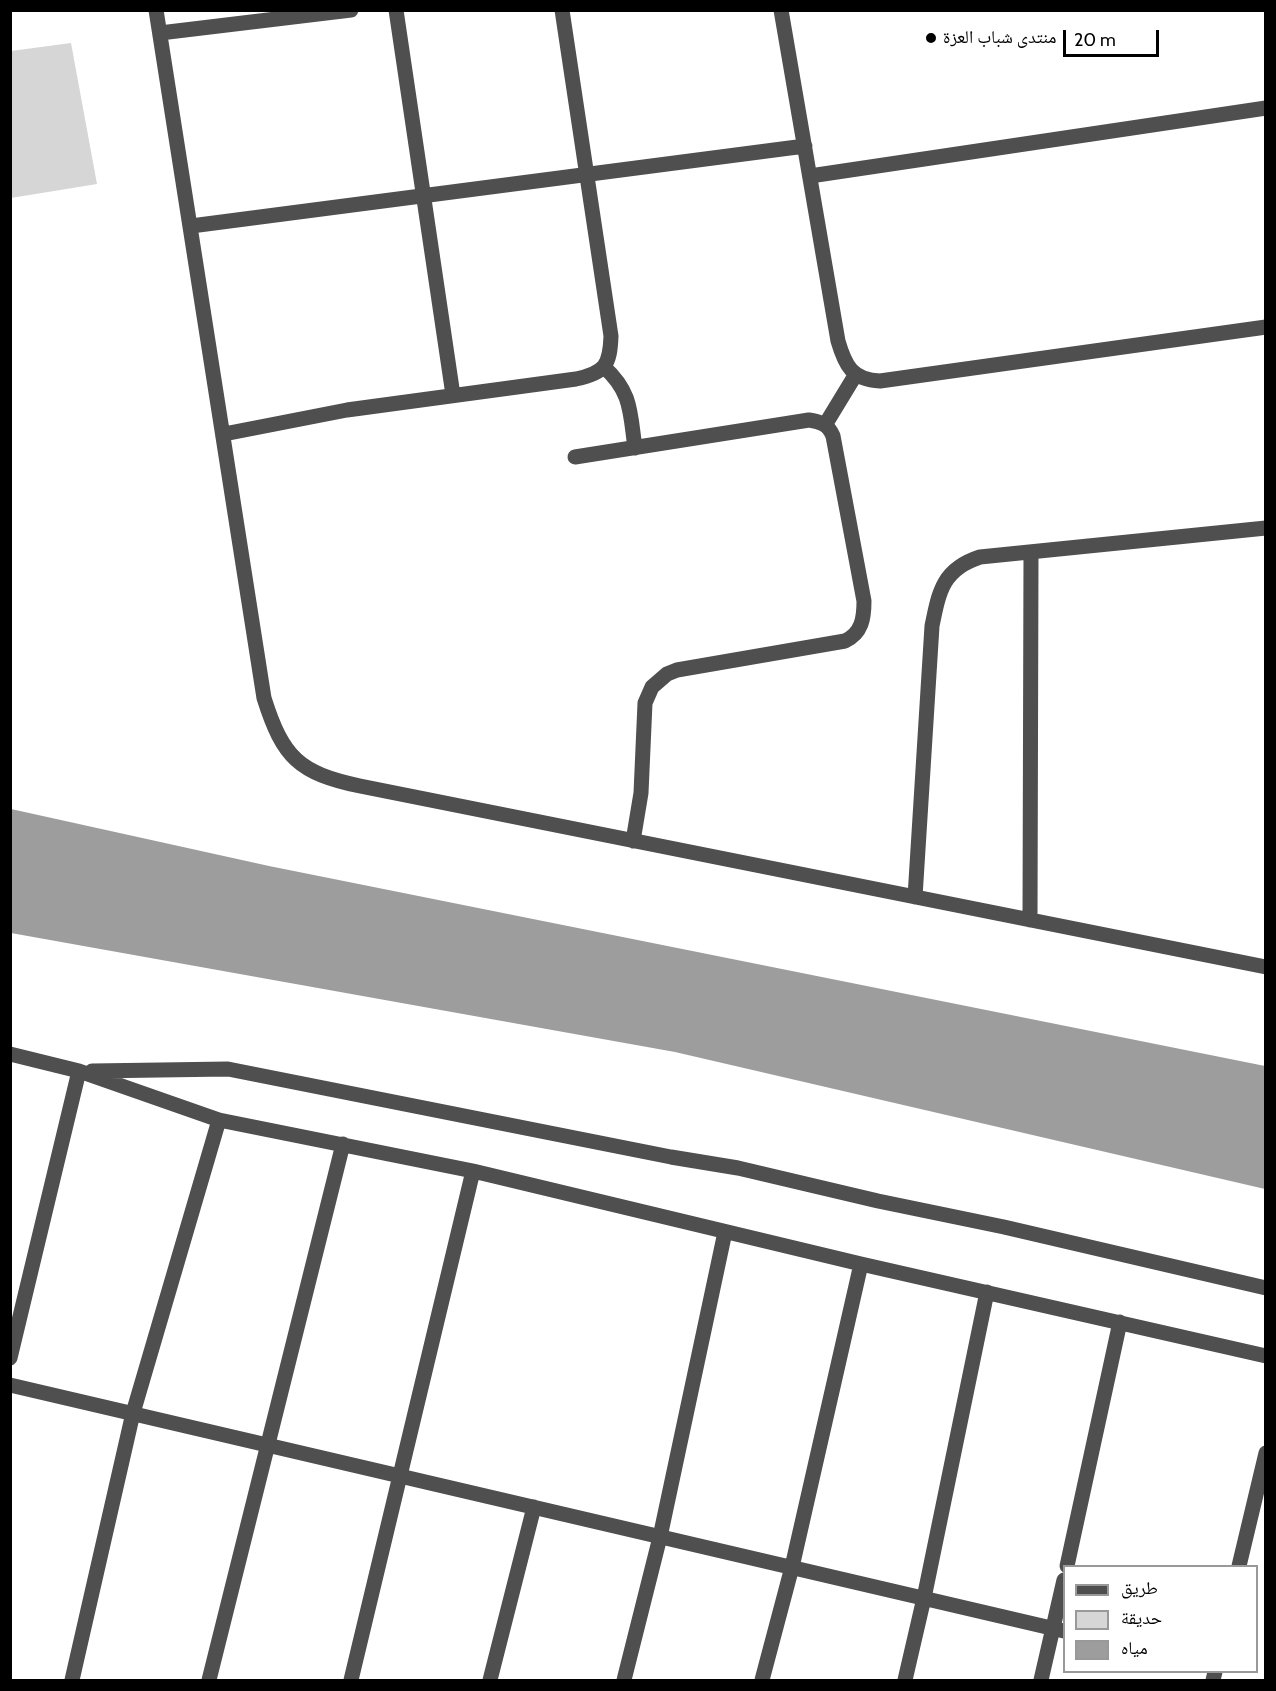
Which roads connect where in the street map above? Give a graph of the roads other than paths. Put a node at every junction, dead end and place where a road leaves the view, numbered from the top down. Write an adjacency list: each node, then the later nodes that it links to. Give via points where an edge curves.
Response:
1 (156, 10): 6 (street)
2 (351, 10): 6 (street)
3 (396, 10): 11 (street)
4 (562, 10): 9 (street)
5 (781, 10): 8 (street)
6 (160, 33): 12 (street)
7 (1266, 108): 10 (street)
8 (805, 146): 9 (street); 10 (street)
9 (586, 174): 11 (street); 14 (street, via 611,336)
10 (810, 176): 15 (street, via 838,341 849,369)
11 (424, 195): 12 (street); 16 (street)
12 (191, 226): 18 (street)
13 (1266, 327): 15 (street, via 880,381)
14 (604, 367): 16 (street, via 593,375 576,379); 19 (street, via 626,394)
15 (856, 374): 17 (street)
16 (453, 394): 18 (street)
17 (825, 425): 19 (street, via 808,420); 23 (street, via 834,436 864,601 860,627 845,641 677,670 652,687 645,703 641,793)
18 (224, 434): 23 (street, via 264,698 273,728 287,751 309,770 329,780)
19 (635, 448): 20 (street)
20 (575, 458)
21 (1266, 528): 22 (street)
22 (1031, 552): 24 (street, via 967,561 956,567 938,598 932,626); 25 (street)
23 (633, 841): 24 (street)
24 (915, 897): 25 (street)
25 (1030, 920): 26 (street)
26 (1266, 966)
27 (10, 1054): 28 (street)
28 (79, 1071): 29 (street); 34 (street, via 228,1069 738,1168); 38 (street)
29 (219, 1120): 30 (street); 40 (street)
30 (343, 1144): 31 (street); 41 (street)
31 (473, 1171): 32 (street); 43 (street)
32 (725, 1232): 33 (street); 45 (street)
33 (861, 1264): 35 (street); 48 (street)
34 (1266, 1288)
35 (987, 1292): 36 (street); 50 (street)
36 (1120, 1322): 37 (street); 46 (street)
37 (1266, 1356)
38 (10, 1358)
39 (10, 1385): 40 (street)
40 (133, 1413): 41 (street); 52 (street)
41 (269, 1445): 43 (street); 53 (street)
42 (1266, 1453): 47 (street)
43 (399, 1476): 44 (street); 54 (street)
44 (534, 1507): 45 (street); 55 (street)
45 (660, 1537): 48 (street); 56 (street)
46 (1067, 1565)
47 (1239, 1565)
48 (792, 1567): 50 (street); 57 (street)
49 (1063, 1597): 51 (street)
50 (924, 1598): 51 (street); 58 (street)
51 (1059, 1630): 59 (street)
52 (72, 1680)
53 (209, 1680)
54 (351, 1680)
55 (490, 1680)
56 (624, 1680)
57 (762, 1680)
58 (905, 1680)
59 (1041, 1680)

